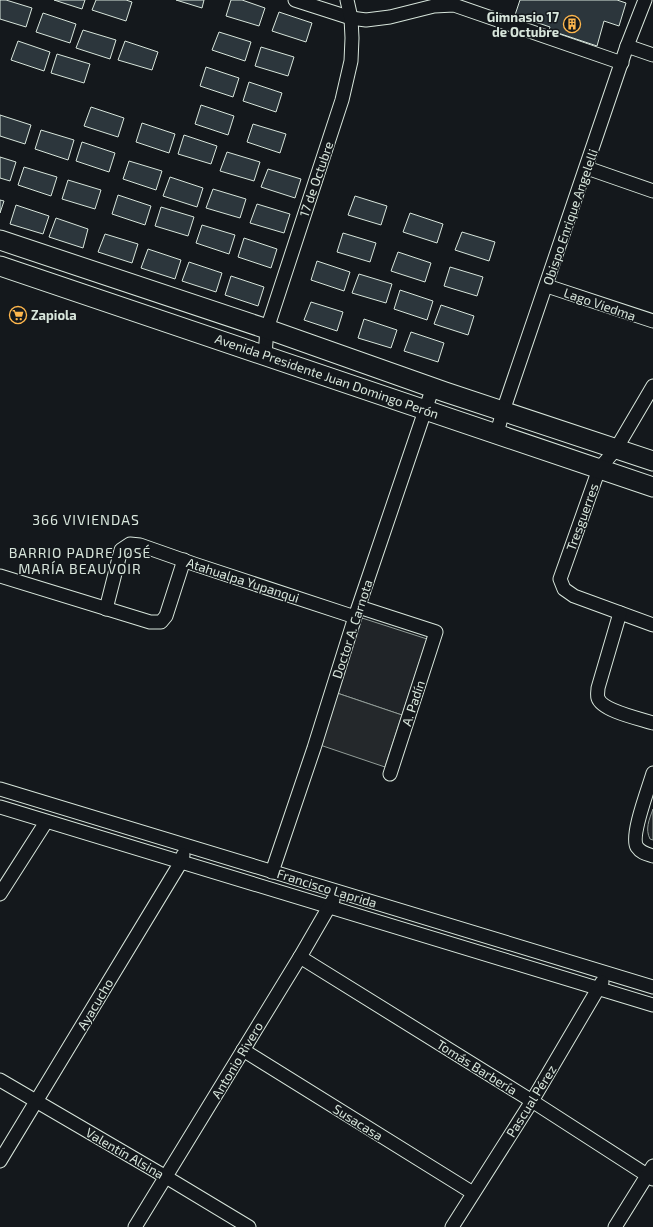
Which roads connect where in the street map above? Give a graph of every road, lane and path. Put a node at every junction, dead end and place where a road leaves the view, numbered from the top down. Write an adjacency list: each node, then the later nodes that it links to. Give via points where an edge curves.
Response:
1 (295, 0): 4 (street)
2 (347, 0): 4 (street, 17 de Octubre)
3 (645, 0): 5 (street, Obispo Enrique Angelelli)
4 (351, 18): 7 (street, via 390,18 434,6 454,5); 14 (street, 17 de Octubre, via 351,61 342,100)
5 (627, 46): 6 (street); 7 (street, Obispo Enrique Angelelli)
6 (653, 54)
7 (622, 63): 8 (street, Obispo Enrique Angelelli)
8 (587, 168): 9 (street); 12 (street, Obispo Enrique Angelelli)
9 (653, 191)
10 (0, 240): 14 (main road, Avenida Presidente Juan Domingo Perón)
11 (0, 266): 15 (main road, Avenida Presidente Juan Domingo Perón)
12 (547, 286): 13 (street, Lago Viedma); 19 (street, Obispo Enrique Angelelli)
13 (653, 321)
14 (267, 329): 15 (street, 17 de Octubre); 17 (main road, Avenida Presidente Juan Domingo Perón)
15 (265, 355): 18 (main road, Avenida Presidente Juan Domingo Perón)
16 (653, 386): 21 (street)
17 (432, 387): 18 (street, Doctor A. Carnota); 19 (main road, Avenida Presidente Juan Domingo Perón)
18 (424, 408): 20 (main road, Avenida Presidente Juan Domingo Perón); 28 (street, Doctor A. Carnota)
19 (503, 412): 20 (street, Obispo Enrique Angelelli); 21 (main road, Avenida Presidente Juan Domingo Perón)
20 (497, 434): 23 (main road, Avenida Presidente Juan Domingo Perón)
21 (616, 449): 22 (main road, Avenida Presidente Juan Domingo Perón); 23 (street, Tresguerres)
22 (653, 461)
23 (599, 469): 24 (main road, Avenida Presidente Juan Domingo Perón); 29 (street, Tresguerres, via 560,579 564,589 574,596)
24 (653, 487)
25 (184, 560): 27 (street, via 166,616 161,622 150,622); 27 (street, Atahualpa Yupanqui, via 130,544 121,550); 28 (street, Atahualpa Yupanqui)
26 (0, 576): 27 (street)
27 (106, 609)
28 (357, 612): 31 (street, Atahualpa Yupanqui); 41 (street, Doctor A. Carnota)
29 (620, 613): 30 (street); 32 (street, via 597,698 608,708)
30 (653, 625)
31 (436, 632): 34 (street, A. Padín)
32 (653, 722)
33 (653, 773): 39 (street, via 635,840 637,847)
34 (390, 774)
35 (0, 789): 38 (street, Francisco Laprida)
36 (0, 807): 37 (street, Francisco Laprida)
37 (46, 822): 40 (street, Francisco Laprida); 43 (street)
38 (186, 846): 40 (street, Ayacucho); 41 (street, Francisco Laprida)
39 (648, 854)
40 (181, 862): 44 (street, Francisco Laprida); 52 (street, Ayacucho)
41 (272, 872): 42 (street, Francisco Laprida)
42 (338, 892): 44 (street, Antonio Rivero); 46 (street, Francisco Laprida)
43 (0, 894)
44 (329, 906): 45 (street, Antonio Rivero); 48 (street, Francisco Laprida)
45 (300, 957): 50 (street, Antonio Rivero); 53 (street, Tomás Barbería)
46 (607, 973): 47 (street, Francisco Laprida); 48 (street, Pascual Pérez)
47 (653, 987)
48 (598, 988): 49 (street, Francisco Laprida); 53 (street, Pascual Pérez)
49 (653, 1005)
50 (243, 1050): 56 (street, Antonio Rivero); 57 (street, Susacasa)
51 (0, 1080): 52 (street, Valentín Alsina)
52 (36, 1101): 54 (street, Ayacucho); 56 (street, Valentín Alsina)
53 (532, 1101): 55 (street, Tomás Barbería); 57 (street, Pascual Pérez)
54 (0, 1160)
55 (651, 1174): 61 (street)
56 (166, 1177): 58 (street, Antonio Rivero); 59 (street, Valentín Alsina)
57 (473, 1193): 60 (street, Pascual Pérez)
58 (135, 1227)
59 (249, 1227)
60 (452, 1227)
61 (615, 1227)

